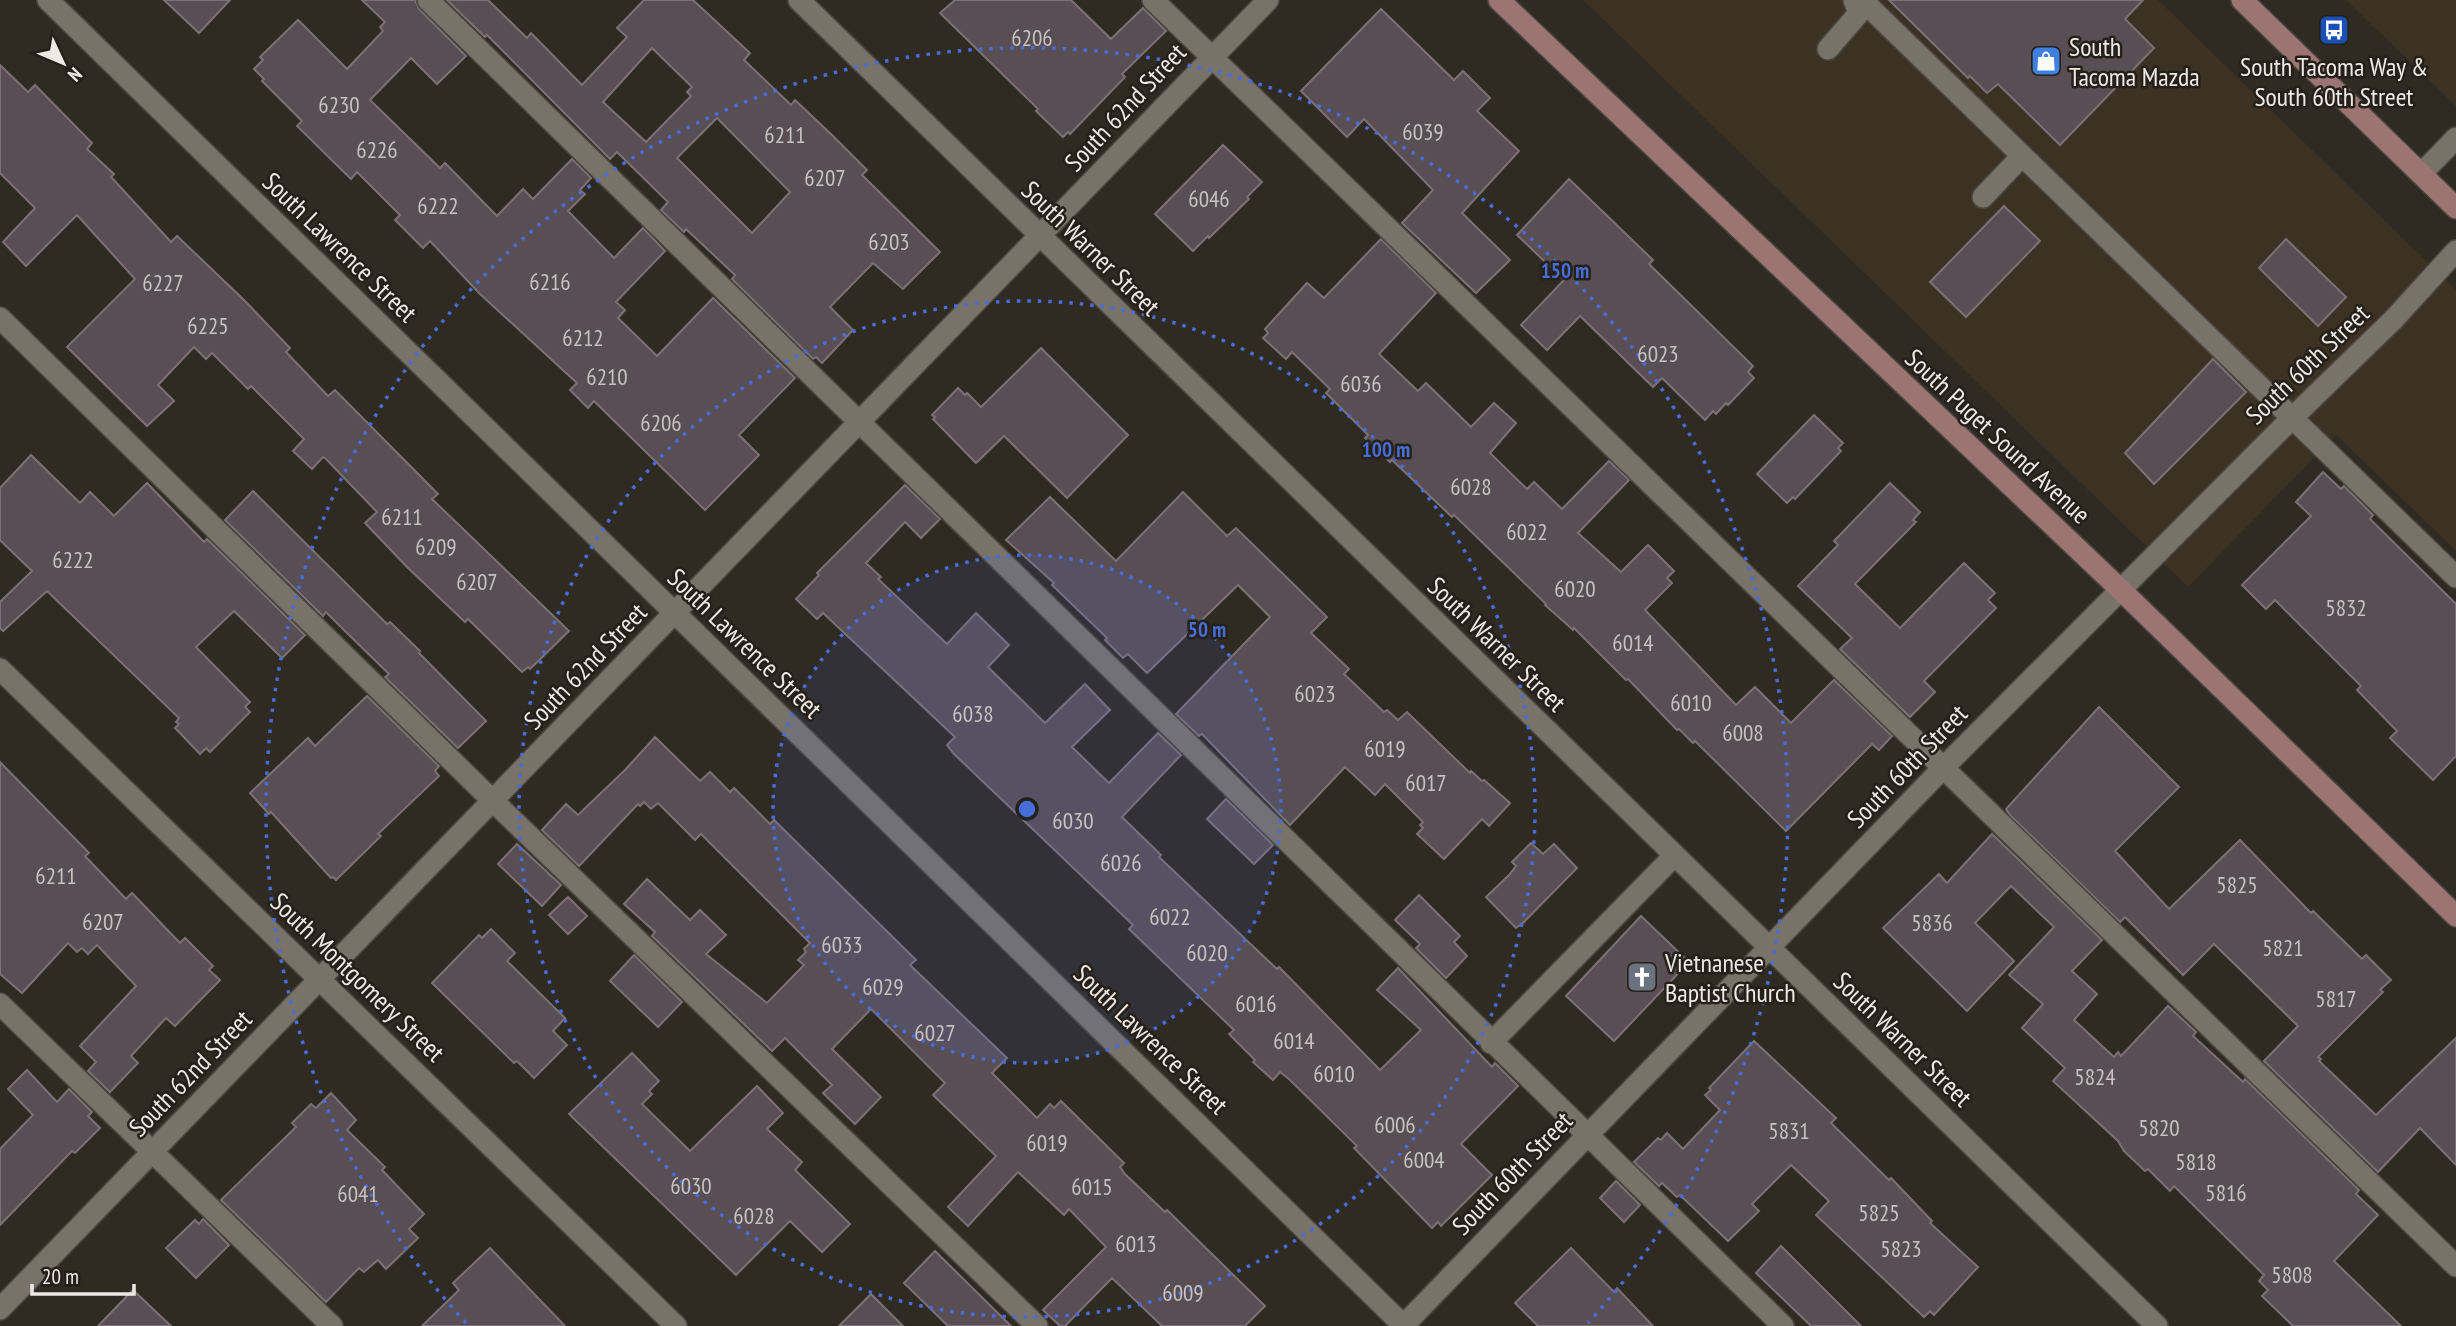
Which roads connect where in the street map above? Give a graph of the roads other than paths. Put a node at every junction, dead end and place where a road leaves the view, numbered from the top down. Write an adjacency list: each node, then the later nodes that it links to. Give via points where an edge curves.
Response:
1 (48, 0): 24 (street, South Lawrence Street)
2 (428, 0): 21 (street)
3 (799, 0): 17 (street, South Warner Street)
4 (1153, 0): 11 (street)
5 (1268, 0): 11 (street, South 62nd Street)
6 (1499, 0): 23 (street, South Puget Sound Avenue)
7 (1854, 0): 10 (street, via 1859,13)
8 (1862, 0): 13 (street)
9 (2242, 0): 14 (street)
10 (1828, 49)
11 (1211, 57): 17 (street, South 62nd Street); 26 (street)
12 (2456, 138): 14 (street)
13 (2022, 156): 15 (street); 20 (street)
14 (2422, 173): 16 (street)
15 (1983, 197)
16 (2456, 208)
17 (1040, 238): 21 (street, South 62nd Street); 28 (street, South Warner Street)
18 (2456, 251): 20 (street, South 60th Street)
19 (0, 318): 27 (street)
20 (2292, 418): 22 (street); 23 (street, South 60th Street)
21 (860, 422): 24 (street, South 62nd Street); 33 (street)
22 (2456, 576)
23 (2120, 590): 26 (street, South 60th Street); 29 (street, South Puget Sound Avenue)
24 (676, 614): 27 (street, South 62nd Street); 41 (street, South Lawrence Street)
25 (0, 669): 31 (street, South Montgomery Street)
26 (1944, 768): 30 (street, South 60th Street); 36 (street)
27 (493, 801): 31 (street, South 62nd Street); 40 (street)
28 (1674, 856): 30 (street, South Warner Street); 33 (street)
29 (2456, 916)
30 (1769, 948): 34 (street, South 60th Street); 43 (street, South Warner Street)
31 (320, 980): 35 (street, South 62nd Street); 39 (street, South Montgomery Street)
32 (0, 1004): 35 (street)
33 (1491, 1043): 34 (street)
34 (1587, 1136): 41 (street, South 60th Street); 42 (street)
35 (153, 1152): 37 (street, South 62nd Street); 38 (street)
36 (2456, 1266)
37 (0, 1309)
38 (332, 1326)
39 (676, 1326)
40 (1037, 1326)
41 (1403, 1326)
42 (1783, 1326)
43 (2157, 1326)

